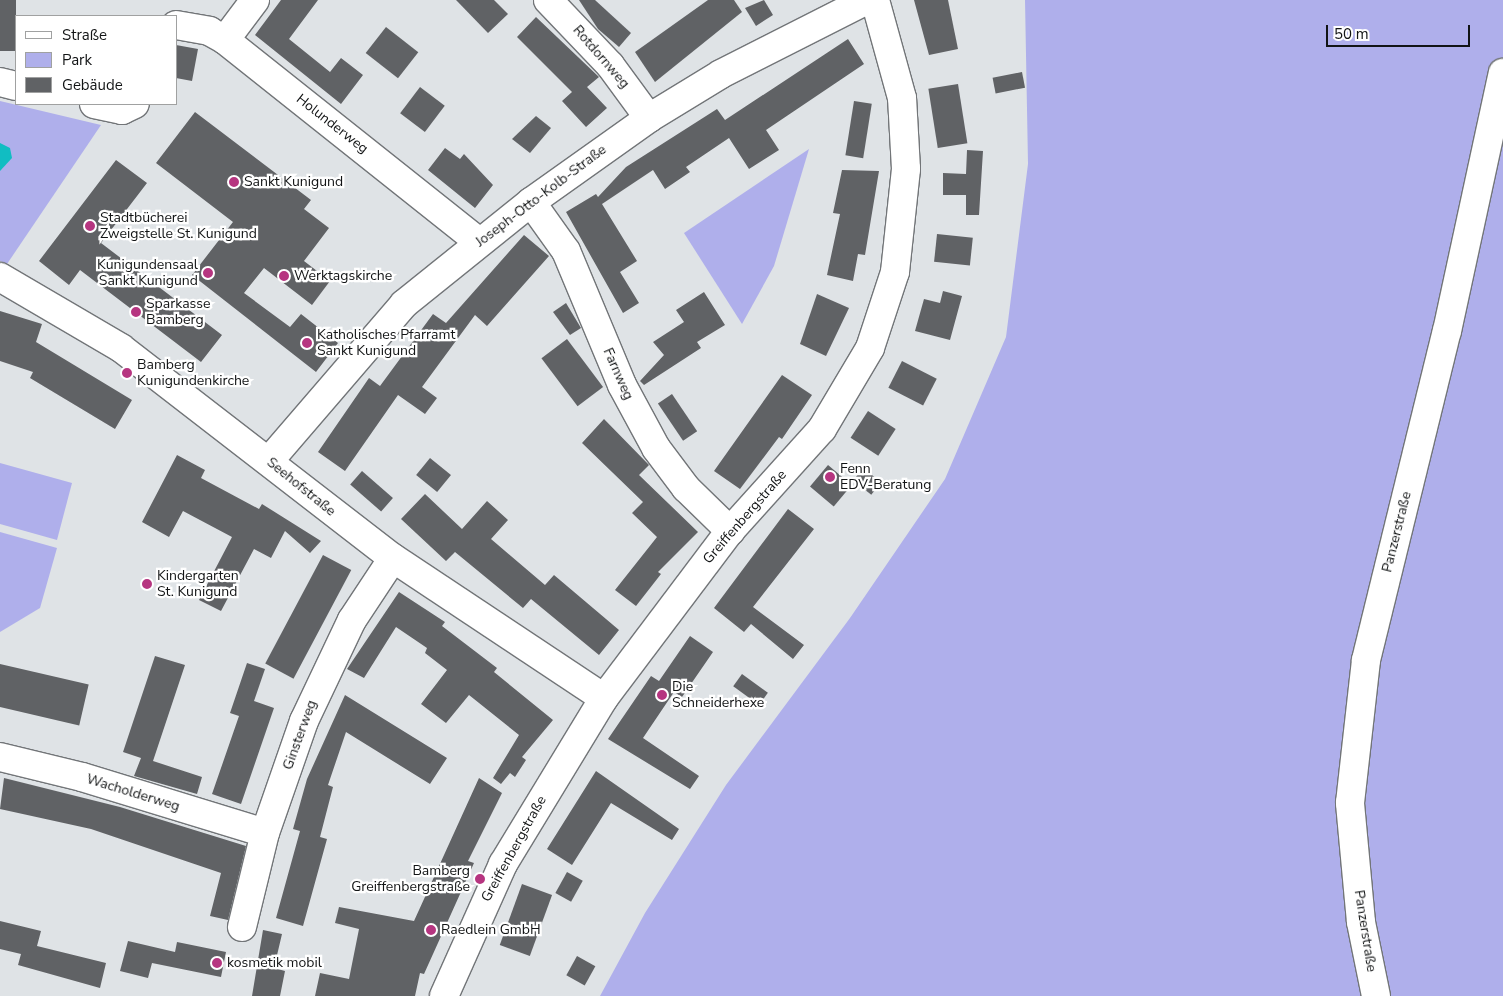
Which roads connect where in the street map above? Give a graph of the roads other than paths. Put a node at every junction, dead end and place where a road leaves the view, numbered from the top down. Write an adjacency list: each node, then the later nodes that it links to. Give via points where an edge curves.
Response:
1 (255, 0): 6 (street)
2 (548, 0): 12 (street, Rotdornweg, via 610,65)
3 (866, 0): 12 (street, Joseph-Otto-Kolb-Straße, via 720,74)
4 (875, 0): 17 (street, Greiffenbergstraße, via 902,98 906,169 899,246 886,308 866,356 822,429)
5 (178, 24): 6 (street, Holunderweg, via 209,31)
6 (225, 40): 14 (street, Holunderweg)
7 (1503, 74): 24 (street, Panzerstraße, via 1447,331 1366,660 1350,803 1362,922)
8 (0, 82): 9 (street)
9 (15, 86)
10 (105, 105): 11 (street)
11 (128, 107)
12 (649, 118): 13 (street, Joseph-Otto-Kolb-Straße)
13 (530, 202): 14 (street, Joseph-Otto-Kolb-Straße); 17 (street, Farnweg, via 578,274 622,385 652,441 686,488)
14 (479, 242): 16 (street, Joseph-Otto-Kolb-Straße, via 404,304 364,346)
15 (0, 277): 16 (street, Seehofstraße, via 121,348)
16 (269, 461): 18 (street, Seehofstraße)
17 (730, 531): 19 (street, Greiffenbergstraße)
18 (393, 558): 19 (street, Seehofstraße); 21 (street, Ginsterweg, via 328,664)
19 (604, 698): 23 (street, Greiffenbergstraße, via 493,882)
20 (0, 757): 21 (street, Wacholderweg, via 82,777)
21 (265, 833): 22 (street, Ginsterweg)
22 (242, 927)
23 (444, 996)
24 (1376, 996)

